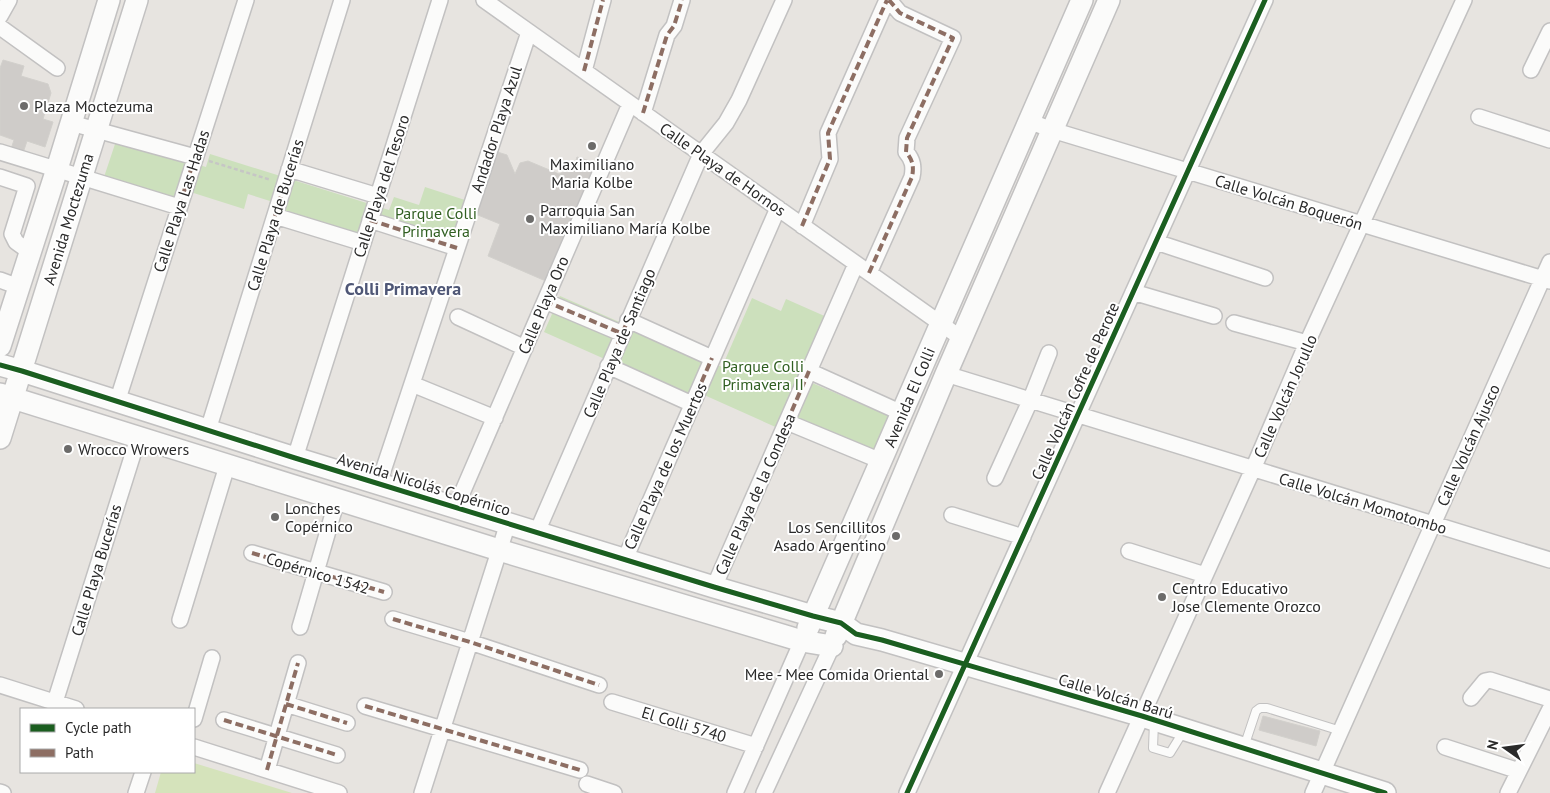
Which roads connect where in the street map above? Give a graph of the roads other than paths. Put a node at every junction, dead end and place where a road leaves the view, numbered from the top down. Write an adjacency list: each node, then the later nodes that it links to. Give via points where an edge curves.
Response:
1 (9, 0): 16 (street)
2 (109, 0): 27 (street, Avenida Moctezuma)
3 (137, 0): 28 (street, Avenida Moctezuma)
4 (246, 0): 33 (street, Calle Playa Las Hadas)
5 (342, 0): 38 (street, Calle Playa de Bucerías)
6 (440, 0): 39 (street, Calle Playa del Tesoro)
7 (484, 0): 19 (street, Calle Playa de Hornos)
8 (604, 0): 22 (street)
9 (682, 0): 24 (street)
10 (784, 0): 32 (street, Calle Playa de Santiago, via 739,100 726,123)
11 (888, 0): 45 (street, via 828,133 830,159); 52 (street, via 900,13 953,38 907,138 906,152 912,159 914,170)
12 (1082, 0): 26 (street, Avenida El Colli)
13 (1109, 0): 29 (street, Avenida El Colli)
14 (1265, 0): 35 (street, Calle Volcán Cofre de Perote)
15 (1464, 0): 44 (street, Calle Volcán Jorullo)
16 (0, 16)
17 (0, 27): 20 (street)
18 (1550, 31): 21 (street)
19 (529, 32): 22 (street, Calle Playa de Hornos); 48 (street, Andador Playa Azul)
20 (57, 68)
21 (1532, 70)
22 (584, 71): 23 (street, Calle Playa de Hornos)
23 (630, 104): 24 (street, Calle Playa de Hornos); 57 (street, Calle Playa Oro)
24 (642, 113): 32 (street, Calle Playa de Hornos)
25 (1479, 118): 30 (street)
26 (1029, 120): 29 (street, Calle Volcán Boquerón); 61 (street, Avenida El Colli)
27 (71, 123): 28 (street); 34 (street, Avenida Moctezuma)
28 (96, 130): 33 (street); 36 (street, Avenida Moctezuma)
29 (1052, 130): 35 (street, Calle Volcán Boquerón); 63 (street, Avenida El Colli)
30 (1550, 140)
31 (0, 152): 34 (street)
32 (700, 154): 41 (street, Calle Playa de Hornos); 62 (street, Calle Playa de Santiago)
33 (196, 157): 40 (street, Calle Playa Las Hadas)
34 (57, 169): 36 (street); 49 (street, Avenida Moctezuma)
35 (1188, 171): 44 (street, Calle Volcán Boquerón); 46 (street, Calle Volcán Cofre de Perote)
36 (81, 176): 40 (street); 71 (street, Avenida Moctezuma)
37 (0, 177): 49 (street, via 27,186 12,234 16,242)
38 (287, 177): 39 (street); 42 (street, Calle Playa de Bucerías)
39 (378, 196): 43 (street, Calle Playa del Tesoro)
40 (179, 207): 77 (street, Calle Playa Las Hadas)
41 (778, 208): 45 (street, Calle Playa de Hornos); 68 (street, Calle Playa de los Muertos)
42 (275, 216): 47 (street); 83 (street, Calle Playa de Bucerías)
43 (370, 220): 47 (street, Calle Playa del Tesoro); 48 (street)
44 (1363, 225): 54 (street, Calle Volcán Boquerón); 64 (street, Calle Volcán Jorullo)
45 (802, 226): 51 (street, Calle Playa de Hornos)
46 (1156, 242): 53 (street); 56 (street, Calle Volcán Cofre de Perote)
47 (363, 243): 86 (street, Calle Playa del Tesoro)
48 (457, 248): 74 (street, Andador Playa Azul)
49 (30, 252): 55 (street, Avenida Moctezuma)
50 (1550, 262): 54 (street, Calle Volcán Ajusco)
51 (856, 264): 52 (street, Calle Playa de Hornos); 72 (street, Calle Playa de la Condesa)
52 (869, 273): 61 (street, Calle Playa de Hornos)
53 (1265, 278)
54 (1546, 280): 96 (street, Calle Volcán Ajusco)
55 (10, 284): 65 (street, Avenida Moctezuma)
56 (1133, 292): 58 (street); 80 (street, Calle Volcán Cofre de Perote)
57 (545, 300): 62 (street); 66 (street, Calle Playa Oro)
58 (1214, 316)
59 (458, 317): 66 (street)
60 (1234, 323): 64 (street)
61 (940, 324): 63 (street, Calle Playa de Hornos); 79 (street, Avenida El Colli)
62 (626, 327): 68 (street); 70 (street, Calle Playa de Santiago)
63 (961, 338): 73 (street, Avenida El Colli)
64 (1307, 343): 89 (street, Calle Volcán Jorullo)
65 (0, 346)
66 (525, 348): 81 (street, Calle Playa Oro)
67 (1049, 353): 76 (street)
68 (712, 358): 78 (street, Calle Playa de los Muertos)
69 (0, 366): 71 (street, Avenida Nicolás Copérnico)
70 (608, 366): 78 (street); 97 (street, Calle Playa de Santiago)
71 (22, 371): 75 (street, Avenida Moctezuma); 77 (street, Avenida Nicolás Copérnico)
72 (809, 371): 79 (street); 82 (street, Calle Playa de la Condesa)
73 (946, 374): 76 (street, Calle Volcán Momotombo); 112 (street, Avenida El Colli)
74 (412, 384): 81 (street); 91 (street, Andador Playa Azul)
75 (7, 396): 84 (street, Avenida Moctezuma); 85 (street)
76 (1030, 400): 80 (street, Calle Volcán Momotombo); 90 (street)
77 (117, 402): 83 (street, Avenida Nicolás Copérnico)
78 (692, 404): 102 (street, Calle Playa de los Muertos)
79 (902, 413): 87 (street, Avenida El Colli)
80 (1078, 415): 89 (street, Calle Volcán Momotombo); 98 (street, Calle Volcán Cofre de Perote)
81 (495, 418): 93 (street, Calle Playa Oro)
82 (787, 422): 87 (street); 106 (street, Calle Playa de la Condesa)
83 (208, 430): 86 (street, Avenida Nicolás Copérnico)
84 (0, 438)
85 (138, 438): 88 (street); 123 (street, Calle Playa Bucerías)
86 (295, 458): 91 (street, Avenida Nicolás Copérnico)
87 (881, 461): 108 (street, Avenida El Colli)
88 (227, 466): 92 (street); 110 (street)
89 (1253, 469): 96 (street, Calle Volcán Momotombo); 105 (street, Calle Volcán Jorullo)
90 (996, 478)
91 (380, 483): 93 (street, Avenida Nicolás Copérnico)
92 (337, 500): 99 (street); 104 (street)
93 (456, 507): 95 (street, Avenida Nicolás Copérnico)
94 (952, 515): 98 (street)
95 (508, 523): 97 (street, Avenida Nicolás Copérnico); 99 (street)
96 (1433, 524): 103 (street, Calle Volcán Momotombo); 134 (street, Calle Volcán Ajusco)
97 (537, 532): 102 (street, Avenida Nicolás Copérnico)
98 (1023, 537): 118 (street, Calle Volcán Cofre de Perote)
99 (499, 550): 113 (street); 114 (street)
100 (1129, 551): 105 (street)
101 (252, 553): 104 (street, Copérnico 1542)
102 (625, 559): 106 (street, Avenida Nicolás Copérnico)
103 (1550, 560)
104 (316, 572): 107 (street, Copérnico 1542); 111 (street)
105 (1205, 575): 130 (street, Calle Volcán Jorullo)
106 (714, 586): 108 (street, Avenida Nicolás Copérnico)
107 (384, 592)
108 (814, 616): 112 (street, Avenida Nicolás Copérnico); 113 (street, Avenida El Colli)
109 (393, 619): 114 (street)
110 (180, 620)
111 (300, 627)
112 (849, 628): 115 (street, Avenida El Colli); 118 (street, Calle Volcán Barú)
113 (802, 641): 115 (street); 136 (street, Avenida El Colli)
114 (470, 642): 120 (street); 133 (street)
115 (832, 646): 152 (street, Avenida El Colli)
116 (212, 658): 129 (street)
117 (298, 663): 125 (street)
118 (966, 664): 130 (street, Calle Volcán Barú); 153 (street, Calle Volcán Cofre de Perote)
119 (0, 685): 123 (street)
120 (599, 685)
121 (1471, 698): 122 (street, via 1490,680)
122 (1550, 699)
123 (55, 702): 127 (street)
124 (612, 702): 136 (street, El Colli 5740)
125 (286, 704): 132 (street); 135 (street)
126 (365, 706): 133 (street)
127 (73, 708)
128 (1550, 709): 143 (street)
129 (195, 716)
130 (1148, 718): 139 (street, Calle Volcán Barú); 154 (street, Calle Volcán Jorullo)
131 (224, 720): 135 (street)
132 (347, 722)
133 (443, 729): 142 (street); 149 (street)
134 (1341, 731): 139 (lane, via 1260,708 1256,711); 145 (street, Calle Volcán Ajusco)
135 (277, 737): 140 (street); 141 (street)
136 (756, 746): 151 (street, Avenida El Colli)
137 (195, 747): 141 (street)
138 (1445, 747): 143 (street)
139 (1244, 748): 145 (street, Calle Volcán Barú)
140 (337, 755)
141 (267, 770): 148 (street)
142 (580, 770)
143 (1519, 771): 157 (street)
144 (142, 773): 147 (street)
145 (1322, 773): 155 (street, Calle Volcán Ajusco); 156 (street, Calle Volcán Barú)
146 (587, 784): 150 (street)
147 (136, 793)
148 (339, 793)
149 (422, 793)
150 (614, 793)
151 (735, 793)
152 (764, 793)
153 (907, 793)
154 (1107, 793)
155 (1313, 793)
156 (1385, 793)
157 (1508, 793)

